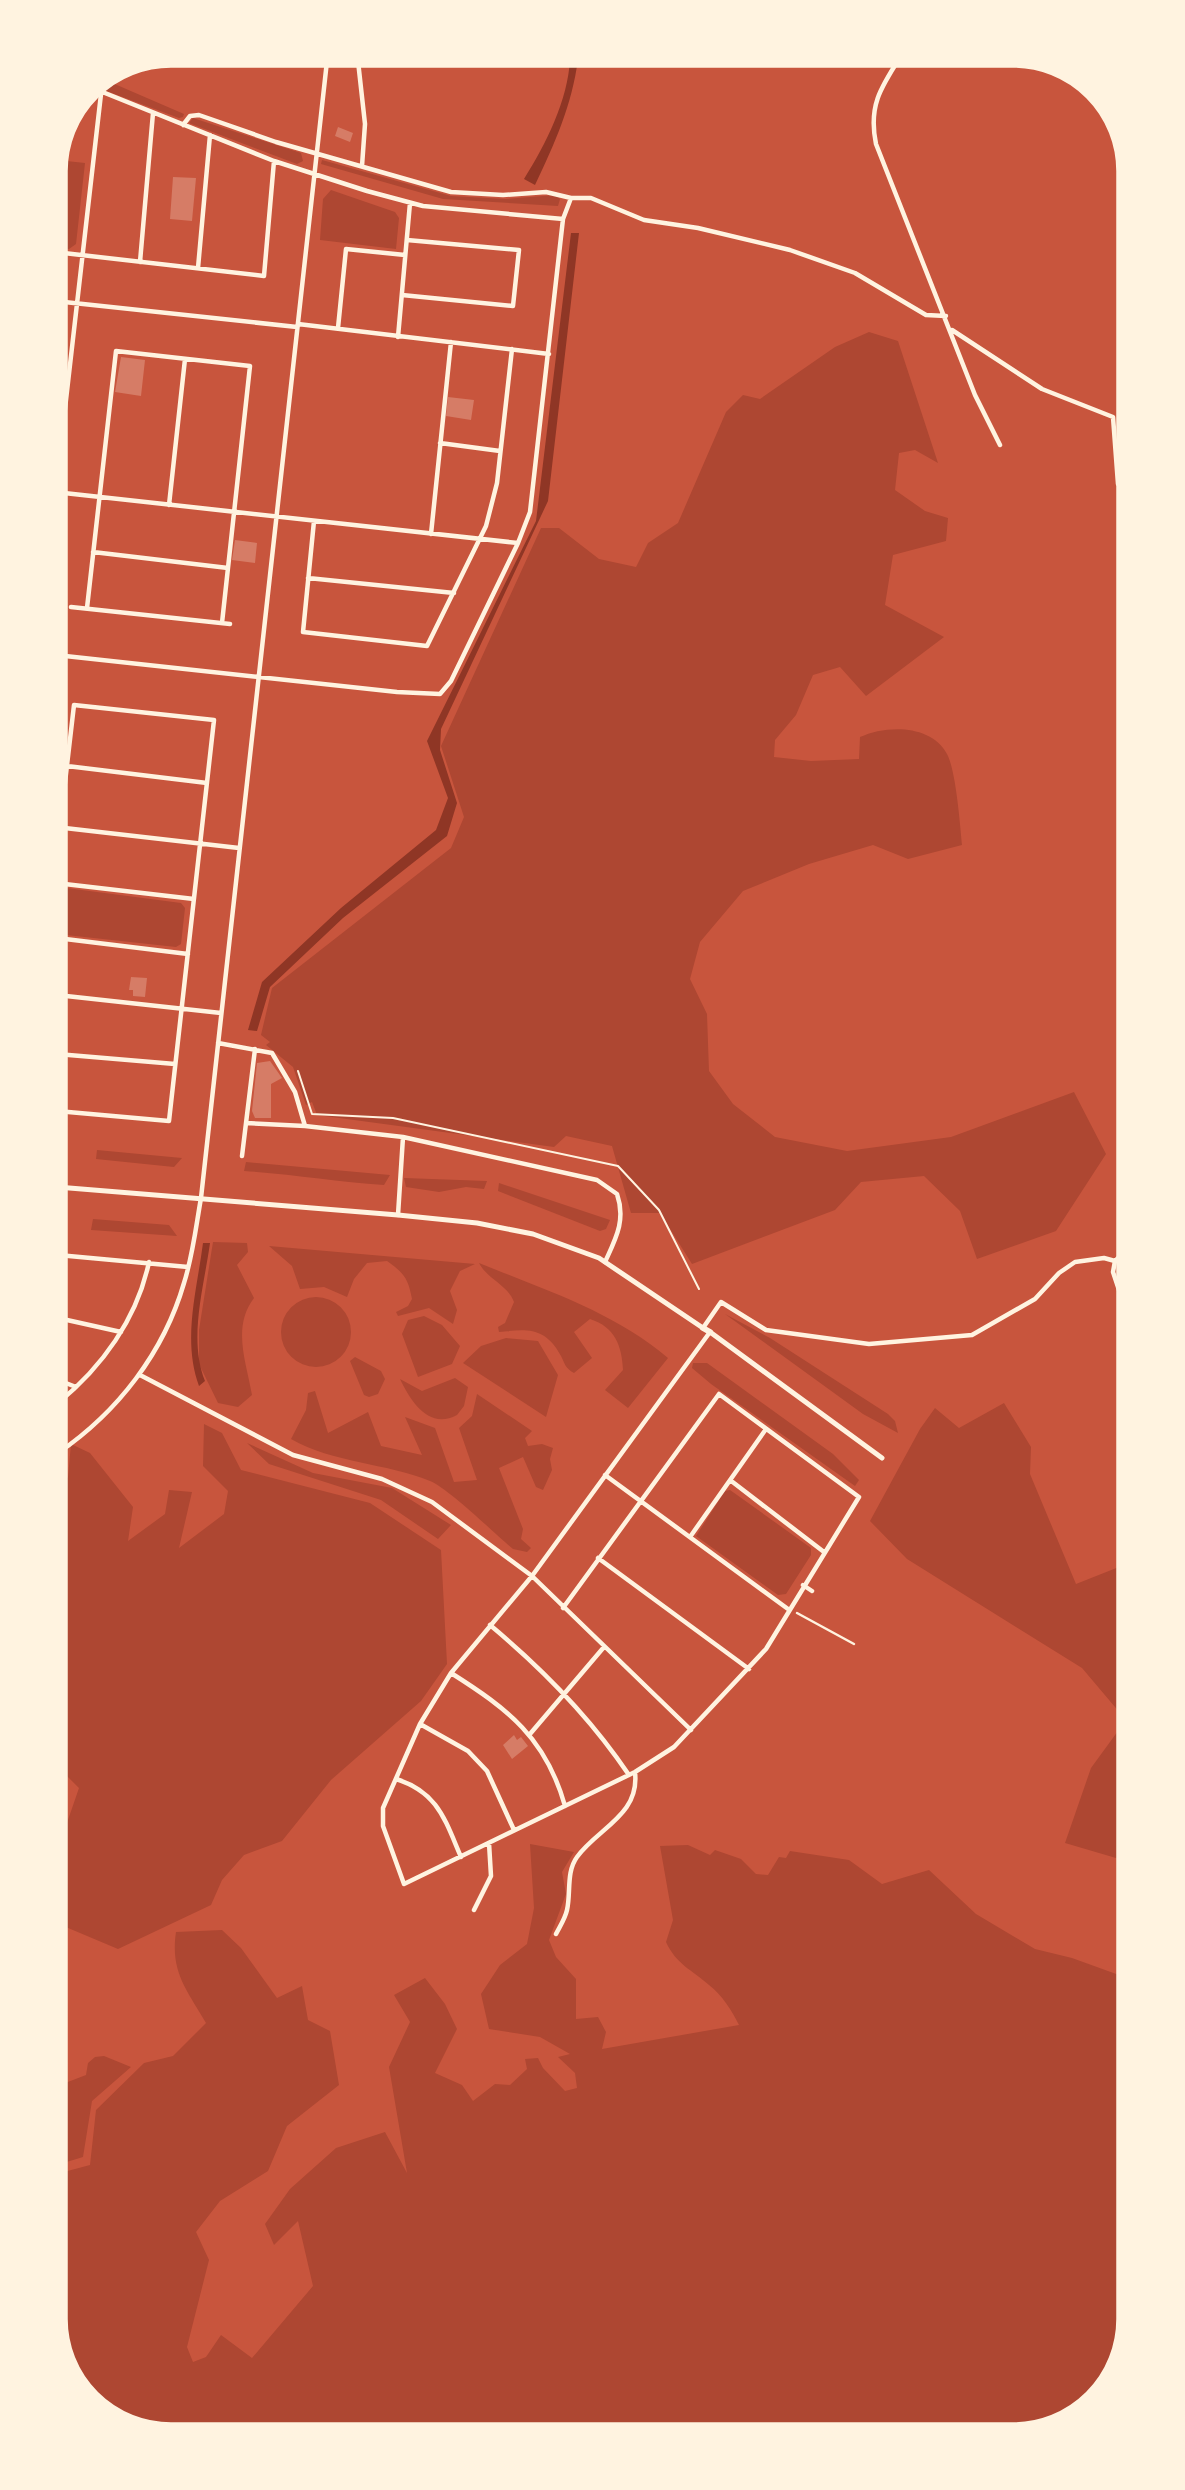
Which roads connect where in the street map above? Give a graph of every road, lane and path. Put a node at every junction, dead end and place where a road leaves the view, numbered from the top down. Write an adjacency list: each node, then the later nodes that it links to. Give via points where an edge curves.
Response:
1 (326, 66): 8 (street)
2 (359, 66): 10 (street, via 365,124)
3 (894, 67): 24 (street, via 884,82 872,122 876,144)
4 (101, 94): 5 (street); 17 (street)
5 (153, 113): 6 (street); 19 (street)
6 (183, 125): 7 (street); 8 (street, via 190,116 199,115)
7 (210, 135): 9 (street); 20 (street)
8 (317, 155): 10 (street); 11 (street)
9 (274, 161): 11 (street); 20 (street, via 264,276)
10 (362, 166): 12 (street, via 451,192 546,192)
11 (314, 176): 13 (street); 25 (street)
12 (571, 198): 14 (street); 24 (street, via 591,198 644,219 698,228 833,264 875,283 926,315)
13 (410, 203): 14 (street); 15 (street)
14 (563, 219): 31 (street)
15 (407, 240): 18 (street); 21 (street, via 519,250 513,306)
16 (67, 254): 17 (street)
17 (82, 255): 19 (street); 23 (street)
18 (405, 255): 21 (street); 26 (street, via 346,249)
19 (140, 262): 20 (street)
20 (198, 268)
21 (401, 295): 28 (street)
22 (67, 302): 23 (street)
23 (76, 303): 25 (street); 33 (street)
24 (946, 316): 27 (street)
25 (297, 325): 26 (street); 42 (street)
26 (338, 328): 28 (street)
27 (951, 329): 35 (street, via 975,395); 37 (street, via 1042,388 1113,417)
28 (397, 337): 29 (street)
29 (451, 342): 30 (street); 34 (street)
30 (512, 349): 31 (street); 36 (street)
31 (549, 354): 46 (street, via 530,512)
32 (185, 359): 39 (street, via 116,351); 40 (street); 41 (street, via 250,366)
33 (67, 389)
34 (440, 443): 36 (street); 44 (street)
35 (1000, 445)
36 (500, 451): 45 (street, via 497,483)
37 (1118, 484)
38 (67, 494): 39 (street)
39 (99, 497): 40 (street); 47 (street)
40 (169, 505): 41 (street)
41 (234, 513): 42 (street); 48 (street)
42 (276, 517): 43 (street); 56 (street)
43 (314, 521): 44 (street); 49 (street)
44 (431, 534): 45 (street)
45 (480, 539): 46 (street); 50 (street)
46 (518, 543): 56 (street, via 450,681 439,694)
47 (93, 552): 48 (street); 52 (street)
48 (228, 568): 53 (street)
49 (309, 578): 50 (street); 50 (street, via 303,632 427,646)
50 (454, 593)
51 (71, 607): 52 (street)
52 (86, 608): 53 (street)
53 (222, 623): 54 (street)
54 (230, 624)
55 (67, 655): 56 (street)
56 (257, 676): 61 (street)
57 (67, 766): 58 (street); 58 (street, via 74,705 214,720)
58 (207, 783): 60 (street)
59 (67, 828): 60 (street)
60 (200, 844): 61 (street); 63 (street)
61 (239, 848): 68 (street)
62 (67, 884): 63 (street)
63 (194, 899): 65 (street)
64 (67, 939): 65 (street)
65 (188, 954): 67 (street)
66 (67, 996): 67 (street)
67 (181, 1010): 68 (street); 72 (street)
68 (221, 1013): 69 (street)
69 (218, 1043): 70 (street); 80 (street)
70 (255, 1049): 75 (street); 76 (street, via 272,1053 279,1061)
71 (67, 1055): 72 (street)
72 (175, 1064): 74 (street, via 169,1121)
73 (298, 1071): 89 (path, via 312,1114 393,1118 618,1166 659,1210)
74 (67, 1112)
75 (246, 1123): 76 (street); 78 (street)
76 (305, 1126): 77 (street)
77 (403, 1137): 81 (street); 86 (street, via 577,1173 610,1187 618,1194 623,1215)
78 (242, 1156)
79 (67, 1188): 80 (street)
80 (201, 1198): 81 (street); 87 (street)
81 (398, 1215): 86 (street, via 533,1234)
82 (66, 1256): 85 (street)
83 (1118, 1258): 84 (street)
84 (1115, 1261): 88 (street); 91 (street, via 1075,1262 1035,1299 972,1335 869,1344 765,1330 721,1303)
85 (149, 1262): 87 (street); 92 (street, via 145,1282)
86 (604, 1262): 91 (street)
87 (188, 1267): 94 (street, via 168,1326)
88 (1118, 1288)
89 (699, 1289)
90 (66, 1320): 92 (street)
91 (703, 1328): 93 (main road)
92 (121, 1332): 96 (street)
93 (709, 1332): 100 (street); 101 (street)
94 (140, 1375): 99 (street, via 104,1415); 107 (street, via 293,1455 408,1489)
95 (66, 1383): 96 (street)
96 (77, 1387): 97 (street)
97 (66, 1396)
98 (766, 1429): 102 (street); 103 (street, via 719,1394); 105 (street, via 859,1497)
99 (66, 1446)
100 (882, 1458)
101 (605, 1475): 103 (street); 107 (street)
102 (730, 1480): 104 (street); 105 (street)
103 (639, 1501): 104 (street); 106 (street)
104 (690, 1537): 111 (street)
105 (824, 1552): 108 (street)
106 (598, 1558): 110 (street); 116 (street)
107 (531, 1576): 110 (street); 113 (street)
108 (803, 1585): 109 (street); 111 (street)
109 (811, 1591)
110 (563, 1608): 115 (street)
111 (788, 1609): 116 (street)
112 (797, 1613): 114 (lane)
113 (490, 1625): 117 (street); 118 (street)
114 (853, 1644)
115 (604, 1647): 118 (street); 120 (street)
116 (749, 1669): 120 (street)
117 (451, 1673): 119 (street); 121 (street, via 501,1704)
118 (565, 1693): 121 (street); 123 (street)
119 (420, 1724): 124 (street); 126 (street, via 468,1751 487,1772)
120 (691, 1730): 122 (street)
121 (530, 1734): 125 (street)
122 (635, 1772): 123 (street); 130 (street, via 635,1794 626,1809 574,1861 568,1909)
123 (629, 1775): 125 (street)
124 (396, 1779): 128 (street, via 430,1796); 128 (street, via 383,1808 383,1826 404,1884)
125 (565, 1806): 126 (street)
126 (514, 1830): 127 (street)
127 (489, 1843): 128 (street); 129 (street, via 491,1876)
128 (461, 1857)
129 (474, 1910)
130 (556, 1934)

